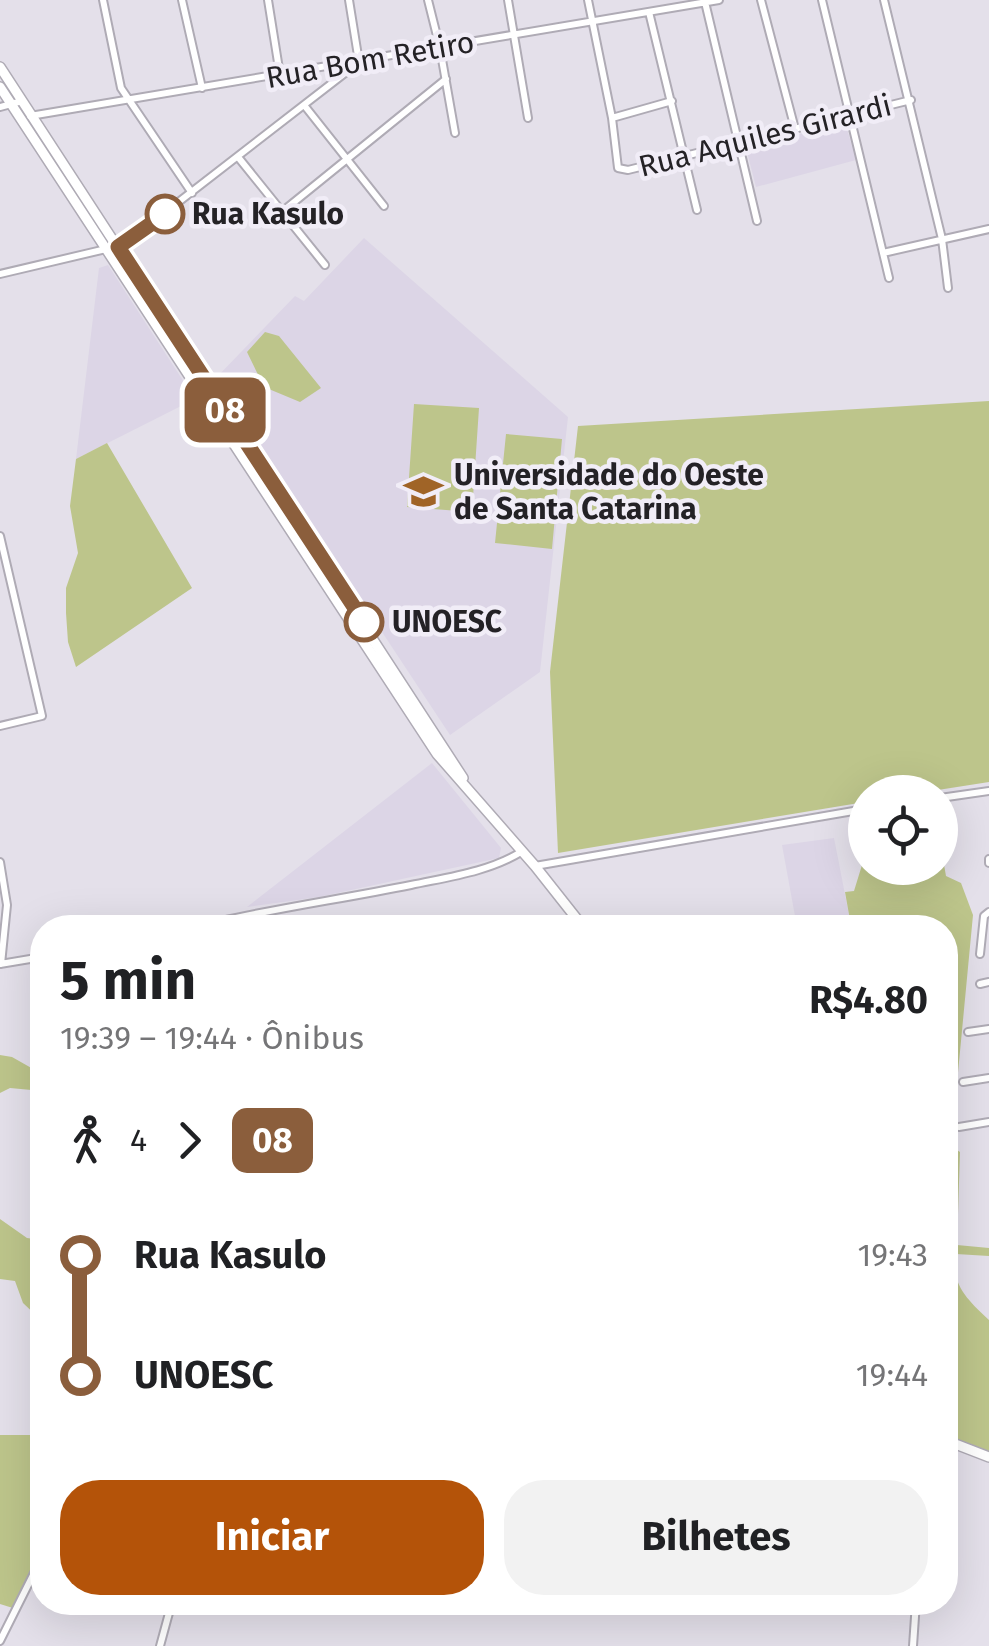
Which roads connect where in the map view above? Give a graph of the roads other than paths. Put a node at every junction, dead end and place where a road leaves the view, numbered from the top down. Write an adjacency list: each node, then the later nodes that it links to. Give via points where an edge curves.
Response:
1 (103, 0): 23 (street)
2 (182, 0): 22 (street)
3 (268, 0): 19 (street)
4 (349, 0): 17 (street)
5 (428, 0): 16 (street)
6 (508, 0): 15 (street)
7 (588, 0): 14 (street)
8 (720, 0): 12 (street, Rua Bom Retiro)
9 (760, 0): 34 (street)
10 (822, 0): 30 (street)
11 (884, 0): 24 (street)
12 (705, 2): 13 (street, Rua Bom Retiro); 36 (street)
13 (650, 12): 14 (street, Rua Bom Retiro); 26 (street)
14 (592, 22): 15 (street, Rua Bom Retiro); 33 (street)
15 (514, 35): 16 (street, Rua Bom Retiro); 32 (street)
16 (440, 48): 17 (street, Rua Bom Retiro); 20 (street)
17 (359, 62): 19 (street, Rua Bom Retiro); 28 (street)
18 (0, 67): 25 (street)
19 (280, 75): 22 (street, Rua Bom Retiro)
20 (446, 79): 35 (street); 39 (street)
21 (0, 88): 27 (street)
22 (202, 88): 23 (street, Rua Bom Retiro)
23 (129, 100): 29 (street, Rua Bom Retiro); 40 (street)
24 (911, 100): 30 (street, Rua Aquiles Girardi); 46 (street)
25 (22, 101): 27 (street); 29 (street)
26 (672, 102): 33 (street); 38 (street)
27 (5, 105): 31 (street)
28 (304, 105): 37 (street); 39 (street)
29 (32, 116): 31 (street, Rua Bom Retiro); 47 (street)
30 (850, 116): 34 (street, Rua Aquiles Girardi); 49 (street)
31 (20, 118): 48 (street)
32 (528, 118)
33 (612, 118): 38 (street, Rua Aquiles Girardi, via 618,168)
34 (796, 129): 36 (street, Rua Aquiles Girardi)
35 (454, 132)
36 (740, 143): 38 (street, Rua Aquiles Girardi); 44 (street)
37 (238, 156): 40 (street); 43 (street)
38 (685, 157): 42 (street)
39 (347, 159): 41 (street); 43 (street)
40 (192, 193): 47 (street)
41 (384, 206)
42 (697, 210)
43 (283, 211): 50 (street)
44 (757, 220)
45 (989, 228): 46 (street)
46 (942, 239): 49 (street); 53 (street)
47 (118, 247): 48 (street); 54 (street)
48 (106, 249): 51 (street); 54 (street)
49 (883, 253): 52 (street)
50 (325, 265)
51 (0, 274)
52 (889, 278)
53 (948, 288)
54 (280, 504): 60 (street, via 478,802)
55 (0, 536): 56 (street, via 42,716)
56 (0, 726)
57 (989, 790): 58 (street)
58 (958, 795)
59 (848, 812): 62 (street)
60 (521, 852): 62 (street); 64 (street, via 497,866 453,876)
61 (0, 862): 68 (street, via 7,905)
62 (536, 866): 65 (street)
63 (989, 912): 66 (street)
64 (237, 915)
65 (574, 915)
66 (980, 954)
67 (30, 959): 68 (street)
68 (1, 964)
69 (989, 1030): 70 (street)
70 (968, 1032)
71 (989, 1078): 72 (street)
72 (963, 1082)
73 (989, 1122): 74 (street)
74 (959, 1127)
75 (958, 1445): 76 (street)
76 (989, 1457)
77 (30, 1581): 80 (street)
78 (168, 1615): 81 (street)
79 (915, 1615): 82 (street)
80 (0, 1641)
81 (160, 1646)
82 (913, 1646)

